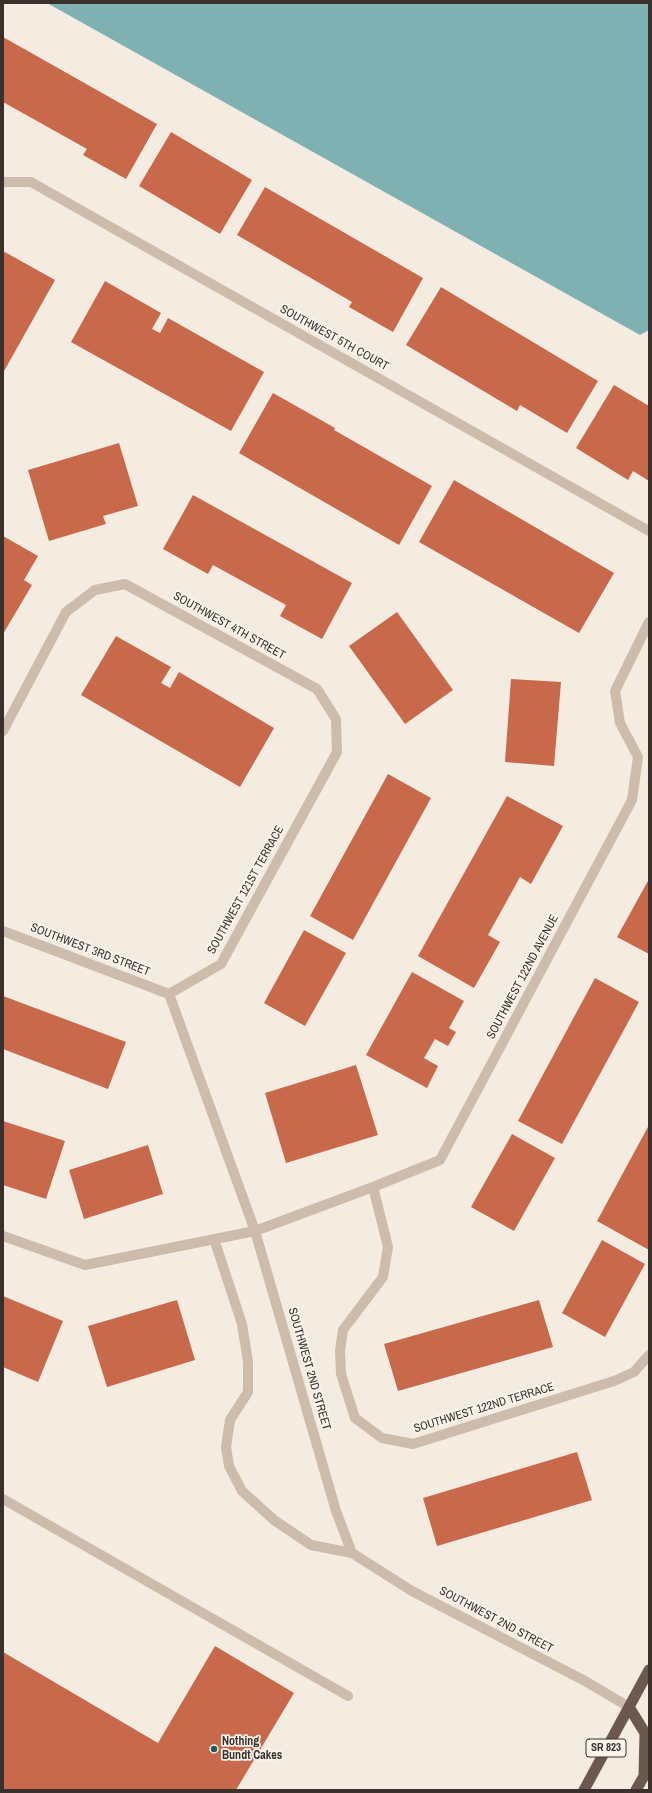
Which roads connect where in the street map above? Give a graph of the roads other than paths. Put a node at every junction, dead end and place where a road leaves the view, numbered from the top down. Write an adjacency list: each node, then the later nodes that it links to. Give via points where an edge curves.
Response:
1 (3, 182): 2 (street, SOUTHWEST 5TH COURT, via 31,182)
2 (649, 531)
3 (649, 622): 8 (street, SOUTHWEST 122ND AVENUE, via 615,691 620,723 638,757 632,800 440,1160)
4 (336, 719): 5 (street, SOUTHWEST 4TH STREET, via 317,689 125,584 95,590 66,612); 7 (street, SOUTHWEST 121ST TERRACE, via 337,752 221,964)
5 (3, 731)
6 (3, 931): 7 (street, SOUTHWEST 3RD STREET)
7 (169, 994): 9 (street)
8 (373, 1187): 9 (street, SOUTHWEST 122ND AVENUE); 12 (street, SOUTHWEST 122ND TERRACE, via 388,1247 383,1277 343,1330 340,1351 341,1374 355,1418 382,1438 413,1444 614,1381 634,1372)
9 (255, 1231): 11 (street); 14 (street, SOUTHWEST 2ND STREET, via 336,1511)
10 (3, 1236): 11 (street, via 85,1265)
11 (214, 1239): 14 (street, SOUTHWEST 2ND STREET, via 242,1324 248,1362 248,1392 230,1420 226,1447 229,1466 242,1491 274,1520 311,1545)
12 (649, 1355)
13 (3, 1499): 16 (street)
14 (352, 1553): 17 (street, SOUTHWEST 2ND STREET, via 412,1591 585,1681)
15 (649, 1670): 17 (highway, SR 823)
16 (348, 1696)
17 (629, 1707): 18 (highway, SR 823); 19 (highway, via 646,1733 644,1776)
18 (584, 1790)
19 (636, 1790)

